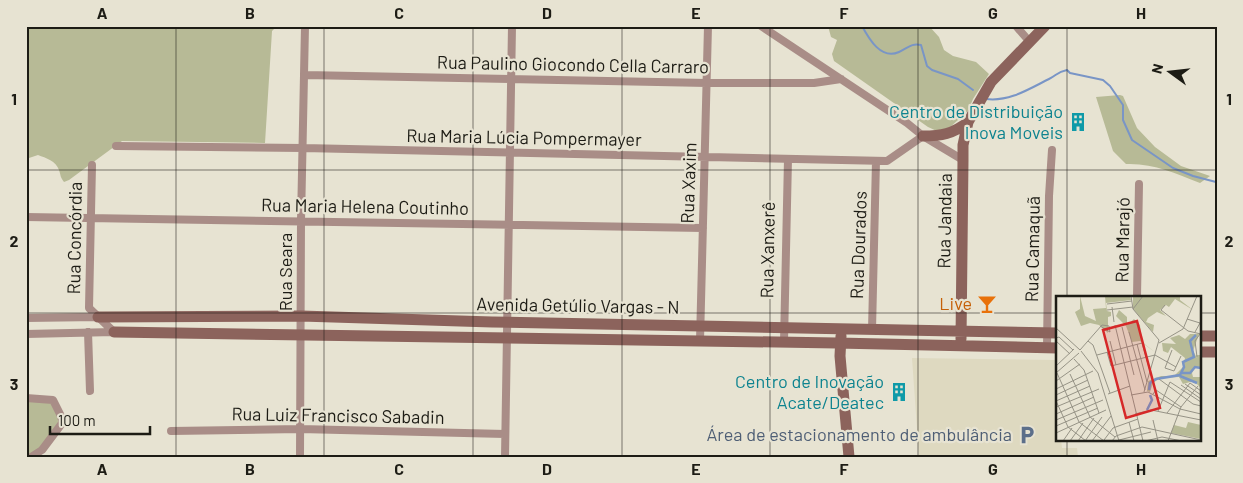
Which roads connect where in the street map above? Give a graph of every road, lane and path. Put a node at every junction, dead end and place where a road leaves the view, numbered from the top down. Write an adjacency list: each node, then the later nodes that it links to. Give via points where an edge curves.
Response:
1 (305, 26): 8 (street, Rua Seara)
2 (512, 26): 9 (street)
3 (708, 26): 11 (street, Rua Xaxim)
4 (761, 26): 10 (street)
5 (1016, 26): 7 (street)
6 (1045, 26): 7 (street, Rua Jandaia)
7 (1029, 41): 12 (street, Rua Jandaia, via 991,82)
8 (305, 75): 9 (street, Rua Paulino Giocondo Cella Carraro); 15 (street, Rua Seara)
9 (512, 78): 11 (street, Rua Paulino Giocondo Cella Carraro); 17 (street)
10 (841, 79): 11 (street, Rua Paulino Giocondo Cella Carraro, via 814,83); 13 (street)
11 (707, 83): 18 (street, Rua Xaxim)
12 (968, 122): 13 (street, via 955,132); 20 (street, Rua Jandaia)
13 (923, 136): 20 (street); 21 (street, Rua Maria Lúcia Pompermayer, via 887,161)
14 (116, 146): 15 (street, Rua Maria Lúcia Pompermayer)
15 (303, 148): 17 (street, Rua Maria Lúcia Pompermayer); 26 (street, Rua Seara)
16 (1052, 150): 42 (street, Rua Camaquã, via 1049,205)
17 (510, 153): 18 (street, Rua Maria Lúcia Pompermayer); 27 (street)
18 (705, 157): 19 (street, Rua Maria Lúcia Pompermayer); 28 (street, Rua Xaxim)
19 (788, 159): 21 (street, Rua Maria Lúcia Pompermayer); 35 (street, Rua Xanxerê)
20 (963, 160): 41 (street, Rua Jandaia)
21 (876, 161): 37 (street, Rua Dourados)
22 (92, 165): 25 (street, Rua Concórdia)
23 (1139, 184): 29 (street, Rua Marajó)
24 (26, 217): 25 (street, Rua Maria Helena Coutinho)
25 (91, 218): 26 (street, Rua Maria Helena Coutinho); 31 (street, Rua Concórdia, via 89,308)
26 (301, 221): 27 (street, Rua Maria Helena Coutinho); 30 (street, Rua Seara)
27 (509, 225): 28 (street, Rua Maria Helena Coutinho); 33 (street)
28 (703, 228): 34 (street, Rua Xaxim)
29 (1136, 296)
30 (301, 316): 31 (street, Avenida Getúlio Vargas - N); 33 (street, Avenida Getúlio Vargas - N); 44 (street, Rua Seara)
31 (98, 317): 32 (street); 40 (street, Rua Concórdia)
32 (26, 318)
33 (508, 323): 34 (street, Avenida Getúlio Vargas - N); 47 (street)
34 (700, 326): 35 (street, Avenida Getúlio Vargas - N); 48 (street, Rua Xaxim)
35 (784, 328): 36 (street, Avenida Getúlio Vargas - N); 49 (street, Rua Xanxerê)
36 (841, 329): 37 (street, Avenida Getúlio Vargas - N); 50 (street)
37 (872, 330): 38 (street, Avenida Getúlio Vargas - N)
38 (941, 331): 41 (street, Avenida Getúlio Vargas - N); 51 (street, via 921,336)
39 (88, 332): 40 (street); 43 (street); 56 (street)
40 (114, 332): 44 (street, Avenida Getúlio Vargas - N)
41 (961, 332): 42 (street, Avenida Getúlio Vargas - N); 52 (street, Rua Jandaia)
42 (1052, 333): 53 (street, Rua Camaquã)
43 (26, 334)
44 (301, 335): 47 (street, Avenida Getúlio Vargas - N); 58 (street, Rua Seara)
45 (1200, 336): 46 (street)
46 (1217, 336)
47 (508, 338): 48 (street, Avenida Getúlio Vargas - N); 60 (street)
48 (700, 341): 49 (street, Avenida Getúlio Vargas - N)
49 (784, 342): 50 (street, Avenida Getúlio Vargas - N)
50 (840, 344): 51 (street, Avenida Getúlio Vargas - N); 64 (street)
51 (917, 345): 52 (street, Avenida Getúlio Vargas - N)
52 (961, 346): 53 (street, Avenida Getúlio Vargas - N)
53 (1052, 348)
54 (1200, 352): 55 (street)
55 (1217, 352)
56 (90, 391)
57 (26, 398): 61 (street, via 53,400 63,422 42,450)
58 (300, 430): 59 (street, Rua Luiz Francisco Sabadin); 60 (street, Rua Luiz Francisco Sabadin); 62 (street, Rua Seara)
59 (171, 431)
60 (505, 434): 63 (street)
61 (31, 457)
62 (300, 457)
63 (505, 457)
64 (848, 457)

